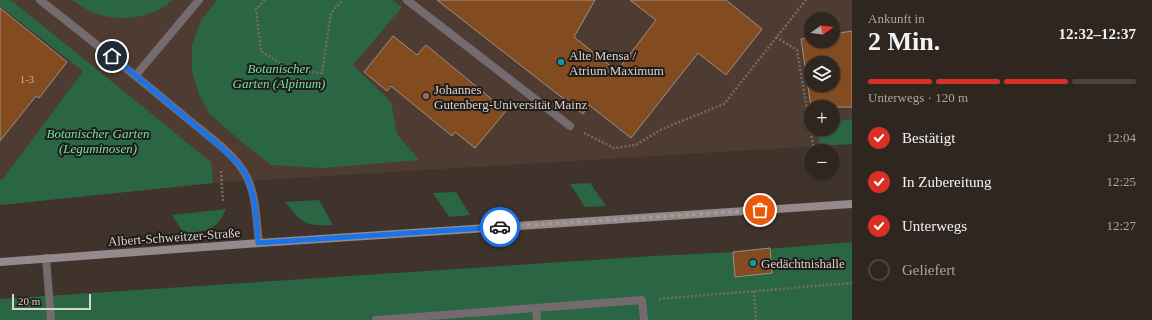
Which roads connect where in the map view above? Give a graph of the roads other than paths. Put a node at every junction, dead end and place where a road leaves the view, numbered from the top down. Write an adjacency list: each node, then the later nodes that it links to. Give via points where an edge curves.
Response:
1 (40, 0): 4 (street)
2 (199, 0): 4 (street)
3 (407, 0): 5 (street)
4 (136, 75): 7 (street, via 222,148 245,172 254,197)
5 (570, 126)
6 (852, 204): 7 (street, Albert-Schweitzer-Straße)
7 (258, 243): 8 (street, Albert-Schweitzer-Straße)
8 (46, 258): 9 (street, Albert-Schweitzer-Straße); 11 (street)
9 (0, 262)
10 (536, 308): 12 (street); 13 (street); 14 (street, via 642,300)
11 (51, 320)
12 (376, 320)
13 (537, 320)
14 (644, 320)

